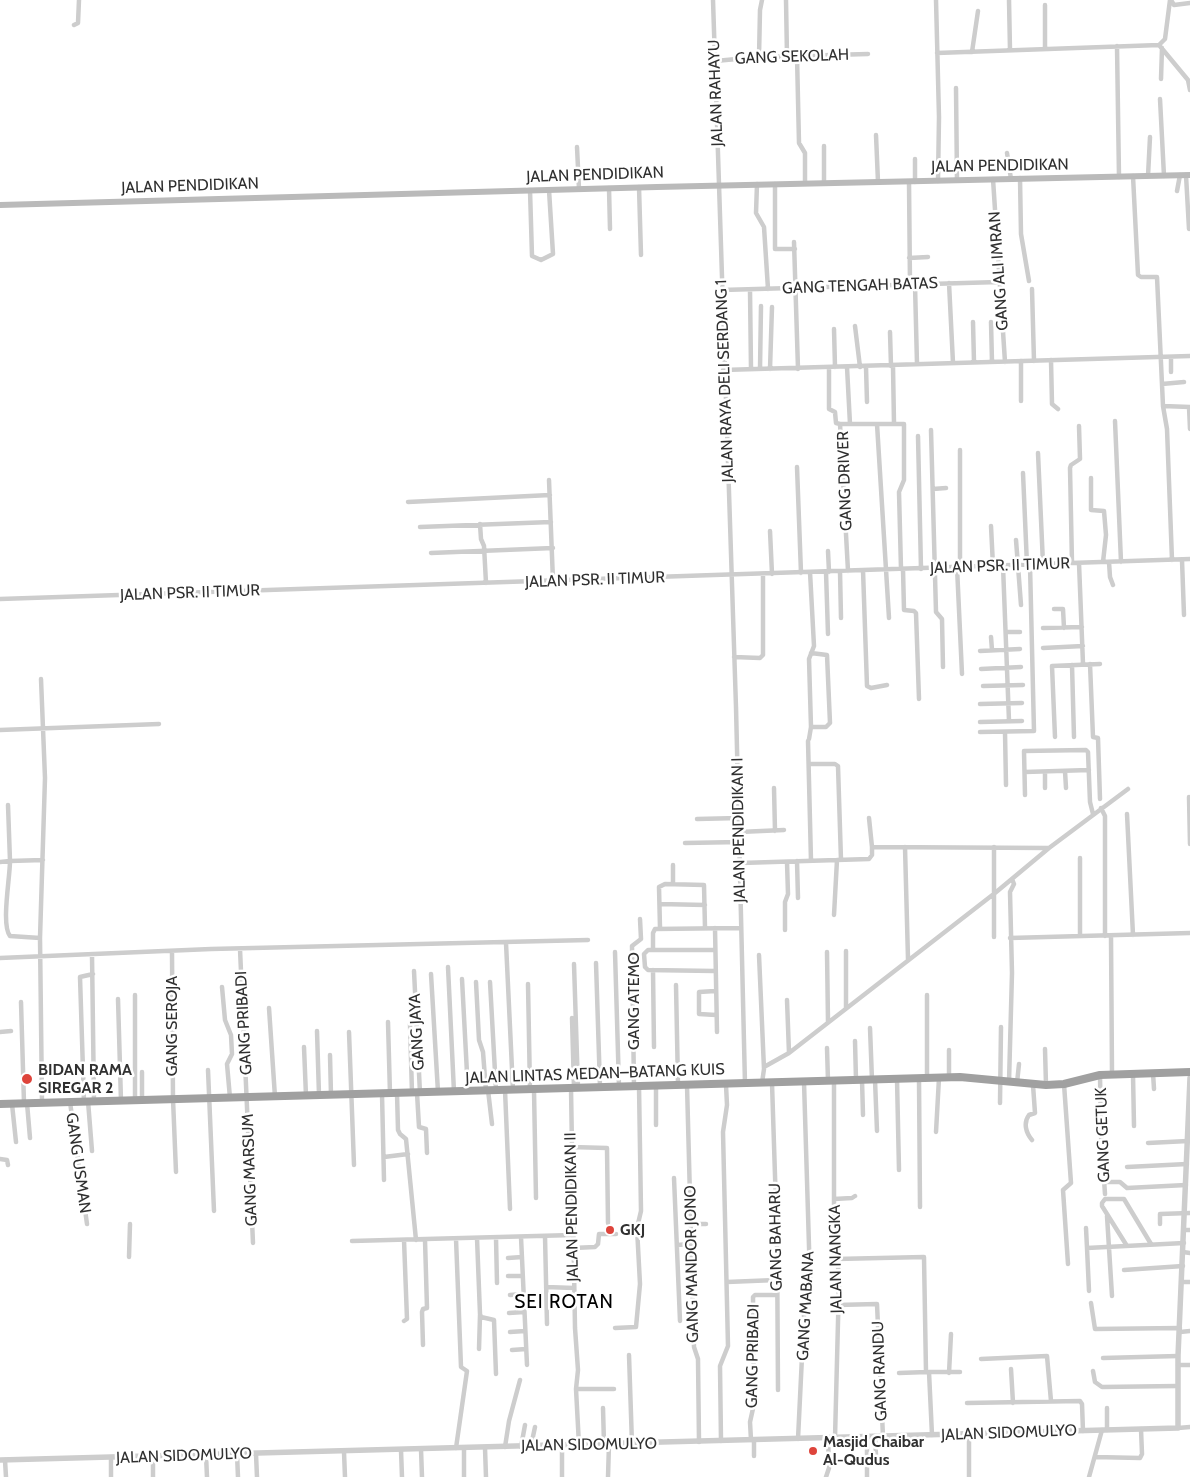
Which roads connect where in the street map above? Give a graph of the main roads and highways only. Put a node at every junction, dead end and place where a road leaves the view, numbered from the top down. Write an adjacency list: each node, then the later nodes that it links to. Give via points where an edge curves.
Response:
1 (1185, 177): 2 (main road, JALAN PENDIDIKAN, via 660,186)
2 (0, 205)
3 (1190, 1072): 4 (highway, JALAN LINTAS MEDAN–BATANG KUIS, via 1100,1075 1046,1085 938,1078)
4 (0, 1104)

